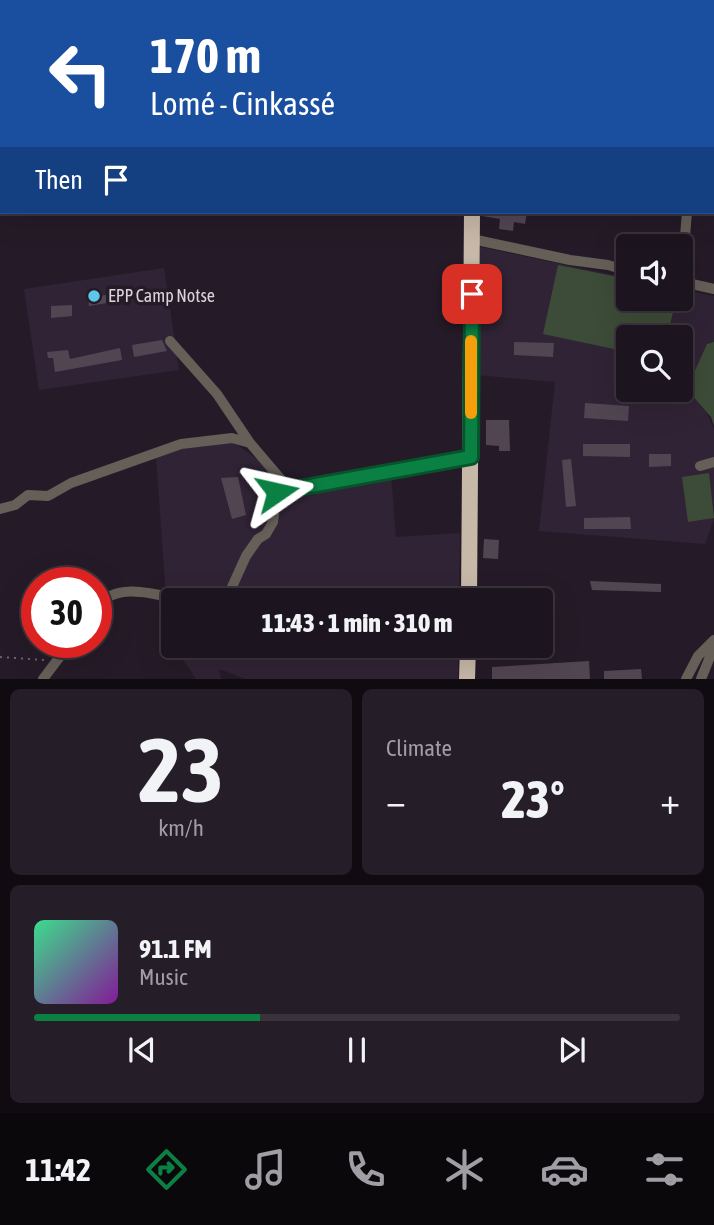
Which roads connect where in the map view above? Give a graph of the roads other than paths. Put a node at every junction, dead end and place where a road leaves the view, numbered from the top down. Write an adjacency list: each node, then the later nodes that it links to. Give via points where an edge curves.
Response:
1 (472, 214): 4 (highway)
2 (688, 214): 3 (street)
3 (686, 234)
4 (472, 240): 5 (street); 10 (highway)
5 (616, 267)
6 (693, 284): 7 (street)
7 (714, 289)
8 (170, 341): 9 (street, via 217,394)
9 (250, 443): 13 (street); 14 (street, via 232,438 181,444 71,483 48,496 28,495)
10 (471, 457): 13 (street); 16 (highway)
11 (714, 462): 12 (street)
12 (699, 466)
13 (290, 490): 15 (street, via 277,492 273,522 246,556)
14 (0, 509)
15 (232, 588)
16 (469, 588)
17 (161, 595): 18 (street, via 121,592)
18 (112, 596)
19 (714, 640): 23 (street, via 698,656)
20 (714, 647): 24 (street)
21 (59, 658): 25 (street)
22 (468, 658): 26 (highway)
23 (688, 676): 24 (street)
24 (703, 678)
25 (43, 679)
26 (467, 679)

